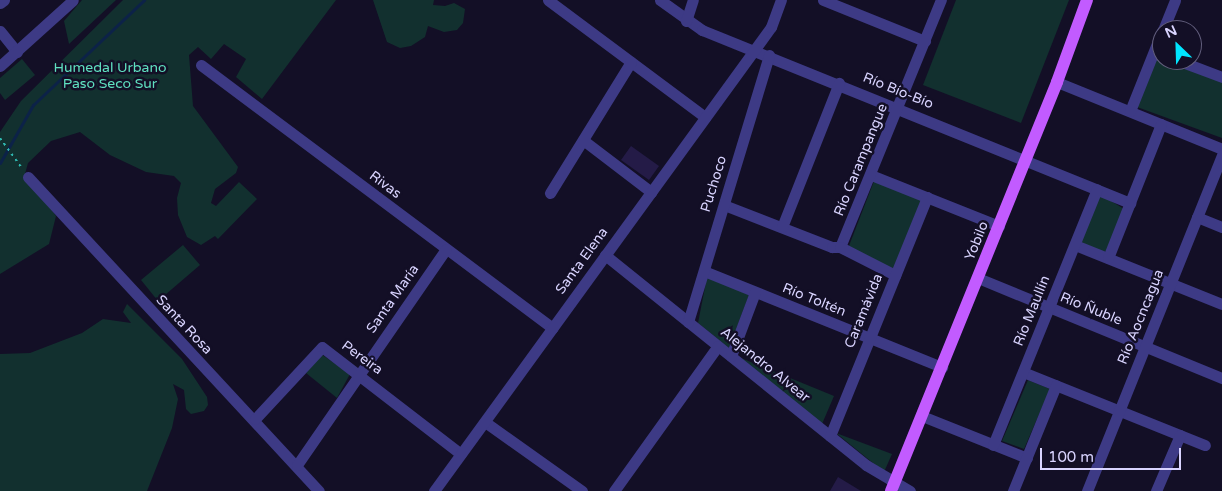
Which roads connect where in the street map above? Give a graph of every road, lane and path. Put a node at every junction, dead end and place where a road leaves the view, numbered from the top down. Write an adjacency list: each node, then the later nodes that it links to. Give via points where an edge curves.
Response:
1 (4, 0): 11 (street)
2 (73, 0): 17 (street)
3 (548, 0): 19 (street)
4 (660, 0): 13 (street, Río Bío-Bío)
5 (693, 0): 13 (street)
6 (782, 0): 16 (street, via 775,19)
7 (824, 0): 15 (street)
8 (941, 0): 15 (street, Río Carampangue)
9 (1087, 0): 25 (main road, Yobilo)
10 (1175, 0): 12 (street)
11 (0, 3)
12 (1167, 20)
13 (686, 21): 16 (street, Río Bío-Bío)
14 (0, 31): 17 (street)
15 (925, 41): 27 (street, Río Carampangue)
16 (755, 49): 18 (street, Río Bío-Bío); 29 (street, Santa Elena)
17 (17, 52): 22 (street)
18 (769, 55): 26 (street, Río Bío-Bío); 43 (street, Puchoco)
19 (631, 62): 29 (street); 32 (street)
20 (201, 64): 50 (street, Rivas)
21 (1152, 65): 28 (street)
22 (0, 66)
23 (1202, 69): 24 (street)
24 (1222, 77)
25 (1058, 82): 28 (street); 35 (main road, Yobilo)
26 (839, 83): 27 (street, Río Bío-Bío); 46 (street)
27 (898, 108): 35 (street, Río Bío-Bío); 36 (street, Río Carampangue)
28 (1130, 112): 30 (street)
29 (705, 117): 39 (street, Santa Elena)
30 (1162, 124): 33 (street); 42 (street)
31 (0, 138): 37 (path)
32 (583, 140): 39 (street); 40 (street)
33 (1222, 149)
34 (1222, 155): 44 (street, Río Aocncagua)
35 (1026, 160): 38 (street, Río Bío-Bío); 45 (main road, Yobilo)
36 (871, 175): 41 (street); 49 (street, Río Carampangue)
37 (28, 177): 73 (street, Santa Rosa, via 193,358)
38 (1097, 189): 42 (street, Río Bío-Bío); 48 (street, Río Maullín)
39 (651, 192): 51 (street, Santa Elena)
40 (550, 193)
41 (927, 197): 45 (street); 54 (street, Caramávida)
42 (1130, 202): 52 (street)
43 (724, 204): 46 (street); 53 (street, Puchoco)
44 (1197, 218): 47 (street); 56 (street, Río Aocncagua)
45 (999, 226): 55 (main road, Yobilo)
46 (782, 227): 49 (street)
47 (1222, 227)
48 (1075, 245): 52 (street); 59 (street, Río Maullín)
49 (840, 247): 54 (street)
50 (446, 249): 61 (street, Rivas); 68 (street, Santa María)
51 (606, 255): 60 (street, Alejandro Alvear); 61 (street, Santa Elena)
52 (1108, 258): 56 (street)
53 (704, 271): 57 (street, Río Toltén); 60 (street, Puchoco)
54 (895, 275): 62 (street, Caramávida)
55 (978, 278): 59 (street, Río Ñuble); 66 (main road, Yobilo)
56 (1170, 283): 58 (street); 64 (street, Río Aocncagua)
57 (755, 292): 62 (street, Río Toltén); 65 (street)
58 (1222, 304)
59 (1049, 308): 64 (street, Río Ñuble); 67 (street, Río Maullín)
60 (688, 322): 63 (street, Alejandro Alvear)
61 (552, 328): 74 (street, Santa Elena)
62 (870, 338): 66 (street, Río Toltén); 76 (street, Caramávida)
63 (718, 346): 65 (street, Alejandro Alvear); 86 (street)
64 (1145, 347): 69 (street, Río Ñuble); 71 (street, Río Aocncagua)
65 (730, 356): 76 (street, Alejandro Alvear)
66 (942, 367): 72 (main road, Yobilo)
67 (1023, 372): 70 (street); 77 (street, Río Maullín)
68 (359, 374): 73 (street, Pereira, via 322,347); 79 (street, Pereira); 81 (street, Santa María)
69 (1222, 378)
70 (1056, 385): 71 (street); 80 (street)
71 (1119, 411): 75 (street); 89 (street, Río Aocncagua)
72 (922, 416): 77 (street); 82 (main road, Yobilo)
73 (255, 419): 81 (street, Santa Rosa)
74 (484, 422): 79 (street, Santa Elena); 85 (street)
75 (1180, 435): 78 (street); 90 (street)
76 (830, 436): 82 (street, Alejandro Alvear)
77 (993, 445): 80 (street)
78 (1205, 445)
79 (461, 454): 84 (street, Santa Elena)
80 (1027, 458): 88 (street)
81 (297, 465): 83 (street, Santa Rosa)
82 (893, 487): 87 (street, Alejandro Alvear)
83 (319, 491)
84 (434, 491)
85 (582, 491)
86 (614, 491)
87 (910, 491)
88 (1013, 491)
89 (1087, 491)
90 (1156, 491)

